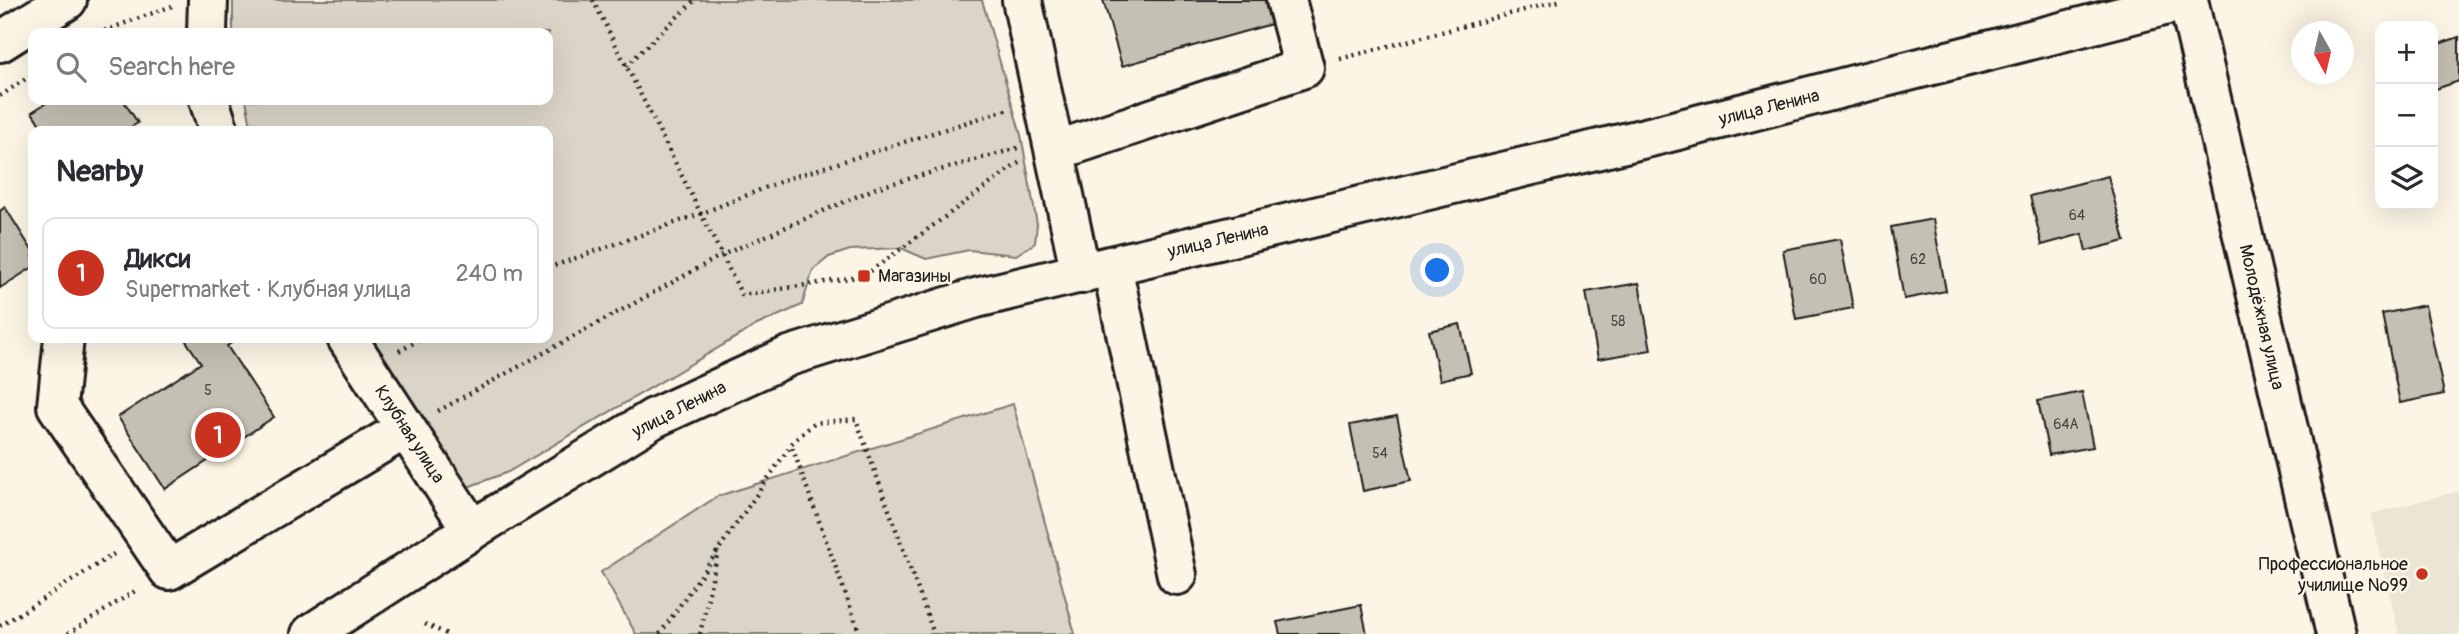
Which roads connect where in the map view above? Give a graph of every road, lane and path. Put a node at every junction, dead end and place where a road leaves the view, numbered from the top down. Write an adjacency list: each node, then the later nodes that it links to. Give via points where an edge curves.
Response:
1 (66, 0): 11 (main road)
2 (593, 0): 12 (path)
3 (695, 0): 12 (path)
4 (1022, 0): 16 (main road)
5 (1286, 0): 13 (main road)
6 (1562, 0): 13 (path)
7 (2188, 0): 21 (main road, улица Ленина, via 1658,135); 40 (main road, Молодёжная улица)
8 (192, 2): 9 (path); 10 (main road)
9 (113, 28)
10 (205, 28)
11 (0, 43)
12 (626, 65): 18 (path)
13 (1304, 68): 17 (main road)
14 (28, 78): 15 (path)
15 (0, 96)
16 (1044, 100): 17 (main road); 18 (path, via 787,179)
17 (1054, 145): 19 (path, via 876,188); 19 (path, via 864,276 742,295); 21 (main road)
18 (700, 214): 19 (path); 20 (path)
19 (722, 256): 24 (path)
20 (553, 266)
21 (1097, 270): 26 (main road, улица Ленина, via 976,298 789,356 654,418); 30 (main road)
22 (63, 343): 27 (main road, via 57,406)
23 (350, 343): 24 (main road, Клубная улица)
24 (405, 429): 26 (main road, Клубная улица); 29 (main road)
25 (791, 444): 28 (path); 38 (path); 39 (path, via 814,423 856,419)
26 (472, 530): 34 (main road, улица Ленина)
27 (144, 535): 29 (main road); 32 (path)
28 (719, 547): 36 (path); 37 (path)
29 (169, 570): 33 (path)
30 (1177, 575)
31 (425, 624): 35 (path)
32 (0, 626)
33 (68, 634)
34 (310, 634)
35 (447, 634)
36 (660, 634)
37 (700, 634)
38 (860, 634)
39 (934, 634)
40 (2336, 634)

